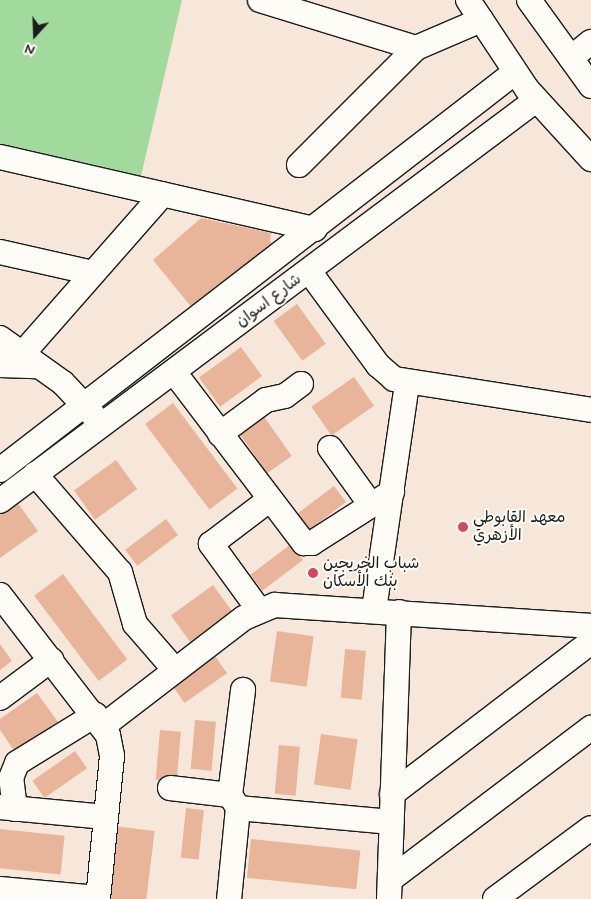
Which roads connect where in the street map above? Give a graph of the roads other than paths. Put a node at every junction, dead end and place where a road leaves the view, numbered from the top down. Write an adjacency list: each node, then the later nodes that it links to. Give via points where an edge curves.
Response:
1 (260, 0): 6 (street)
2 (468, 0): 4 (street)
3 (529, 0): 7 (street)
4 (481, 20): 6 (street); 8 (street)
5 (591, 42): 7 (street)
6 (416, 48): 13 (street)
7 (571, 58): 9 (street)
8 (514, 73): 10 (street); 15 (street, شارع اسوان)
9 (591, 86)
10 (536, 100): 12 (street); 17 (street, شارع اسوان)
11 (0, 157): 14 (street)
12 (591, 160)
13 (299, 165)
14 (163, 194): 15 (street); 18 (street)
15 (315, 229): 25 (street, شارع اسوان)
16 (0, 252): 18 (street)
17 (309, 271): 22 (street, شارع اسوان); 23 (street, via 385,373)
18 (94, 273): 20 (street)
19 (0, 338): 20 (street)
20 (31, 359): 21 (street); 25 (street)
21 (0, 364)
22 (174, 372): 27 (street, شارع اسوان); 28 (street)
23 (407, 383): 26 (street); 32 (street)
24 (302, 384): 28 (street, via 285,396 266,400)
25 (85, 405): 27 (street); 30 (street, شارع اسوان)
26 (591, 410)
27 (102, 425): 31 (street, شارع اسوان)
28 (220, 434): 33 (street)
29 (330, 448): 35 (street)
30 (0, 470)
31 (35, 474): 34 (street, شارع اسوان); 43 (street, via 120,572 135,624)
32 (392, 492): 35 (street); 38 (street)
33 (269, 500): 35 (street, via 301,541 309,544); 37 (street, via 210,544)
34 (0, 501)
35 (371, 506)
36 (0, 596): 42 (street)
37 (259, 610): 38 (street, via 292,604); 43 (street)
38 (374, 610): 39 (street)
39 (399, 612): 40 (street); 49 (street)
40 (591, 626)
41 (591, 642): 49 (street)
42 (51, 660): 45 (street); 46 (street)
43 (175, 670): 46 (street)
44 (243, 690): 50 (street)
45 (0, 698)
46 (99, 720): 51 (street, via 18,763 12,774); 52 (street, via 112,756)
47 (591, 728): 55 (street)
48 (170, 788): 50 (street)
49 (392, 794): 53 (street)
50 (234, 801): 53 (street); 58 (street)
51 (8, 808): 52 (street)
52 (106, 817): 57 (street)
53 (391, 822): 55 (street)
54 (591, 828): 59 (street)
55 (390, 889)
56 (7, 893): 57 (street)
57 (98, 898)
58 (229, 899)
59 (495, 899)

